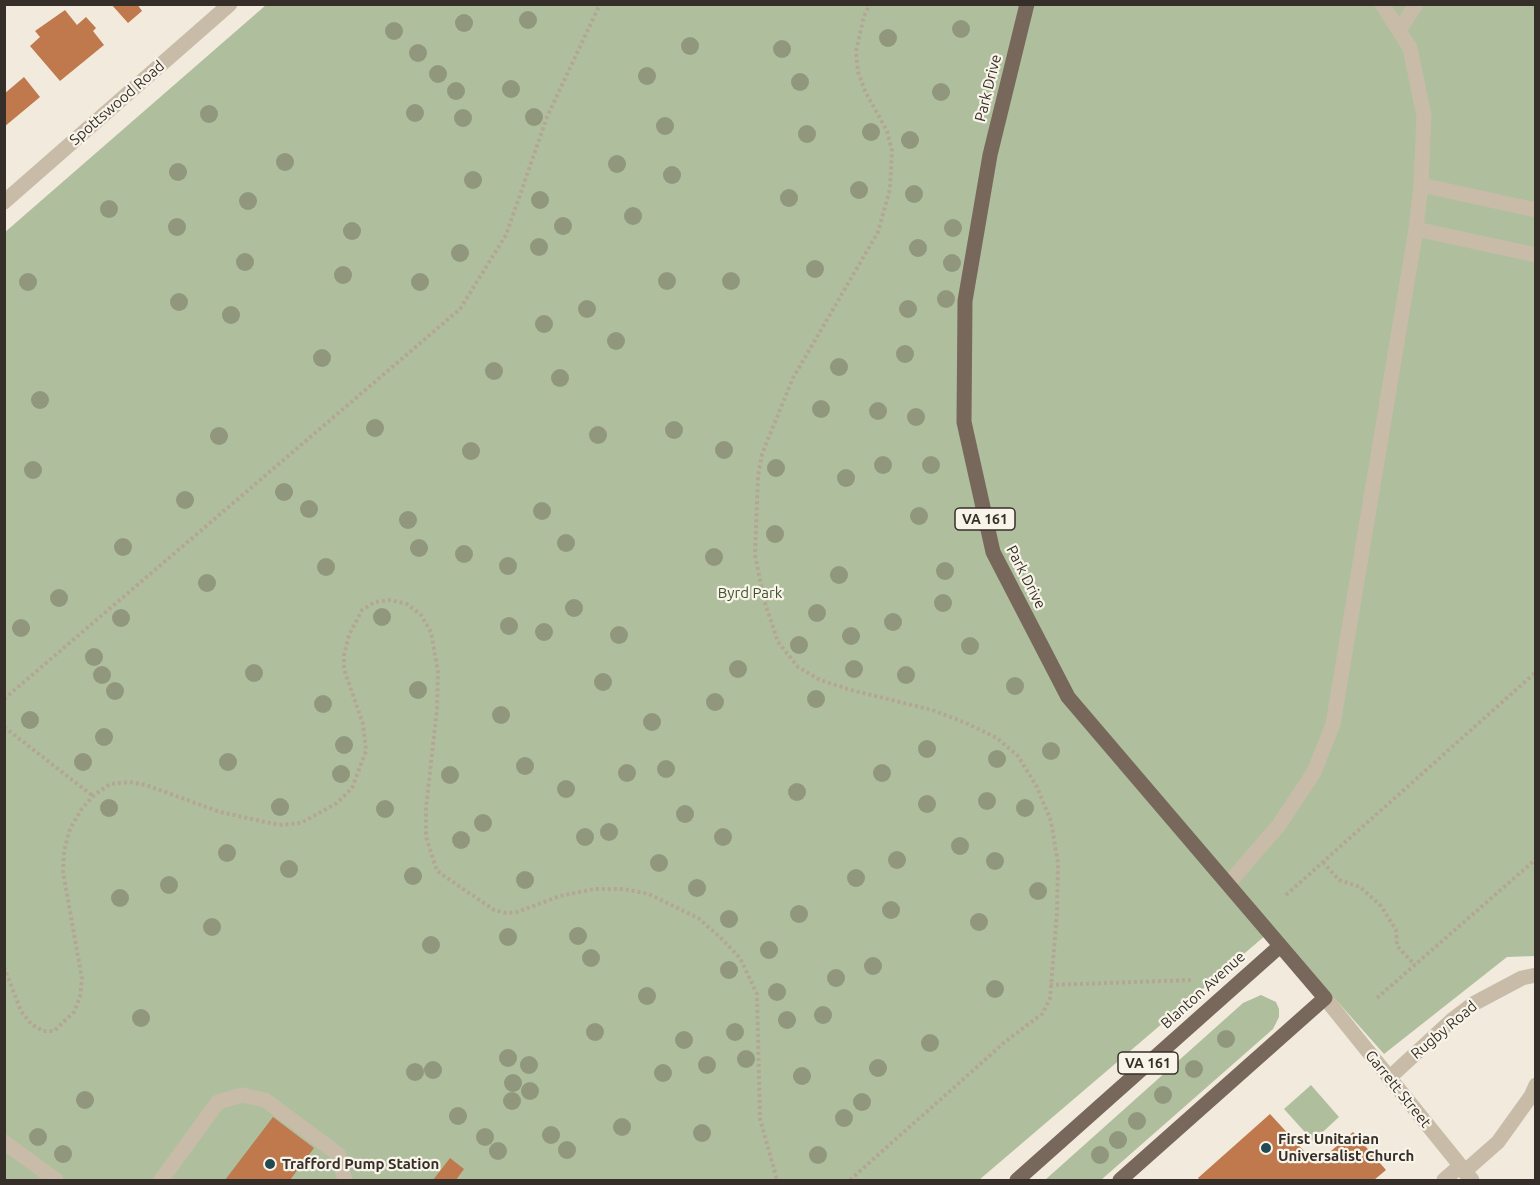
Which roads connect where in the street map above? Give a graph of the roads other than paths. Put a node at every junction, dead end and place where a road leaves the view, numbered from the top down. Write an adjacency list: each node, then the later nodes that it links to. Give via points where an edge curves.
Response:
1 (230, 4): 7 (street, Spottswood Road)
2 (1027, 4): 11 (main road, Park Drive / VA 161, via 990,155 965,301 964,422 993,552 1068,698)
3 (1382, 4): 5 (street)
4 (1416, 4): 5 (street)
5 (1400, 29): 6 (street, via 1410,48 1425,116)
6 (1421, 185): 8 (street); 9 (street)
7 (4, 202)
8 (1536, 210)
9 (1416, 228): 10 (street); 11 (street, via 1333,724 1314,772 1279,825)
10 (1536, 255)
11 (1228, 885): 12 (main road, Park Drive / VA 161)
12 (1280, 946): 14 (main road, Park Drive / VA 161); 22 (main road, Blanton Avenue / VA 161)
13 (1536, 975): 15 (street, Rugby Road, via 1522,978 1473,1004)
14 (1325, 998): 15 (street, Garrett Street); 23 (main road)
15 (1389, 1078): 18 (street, Garrett Street)
16 (1536, 1085): 18 (street, via 1498,1142)
17 (4, 1142): 19 (street)
18 (1465, 1173): 24 (street)
19 (56, 1180)
20 (161, 1180): 21 (street, via 218,1102 242,1095 265,1100 338,1154)
21 (345, 1180)
22 (1017, 1180)
23 (1120, 1180)
24 (1444, 1180)

